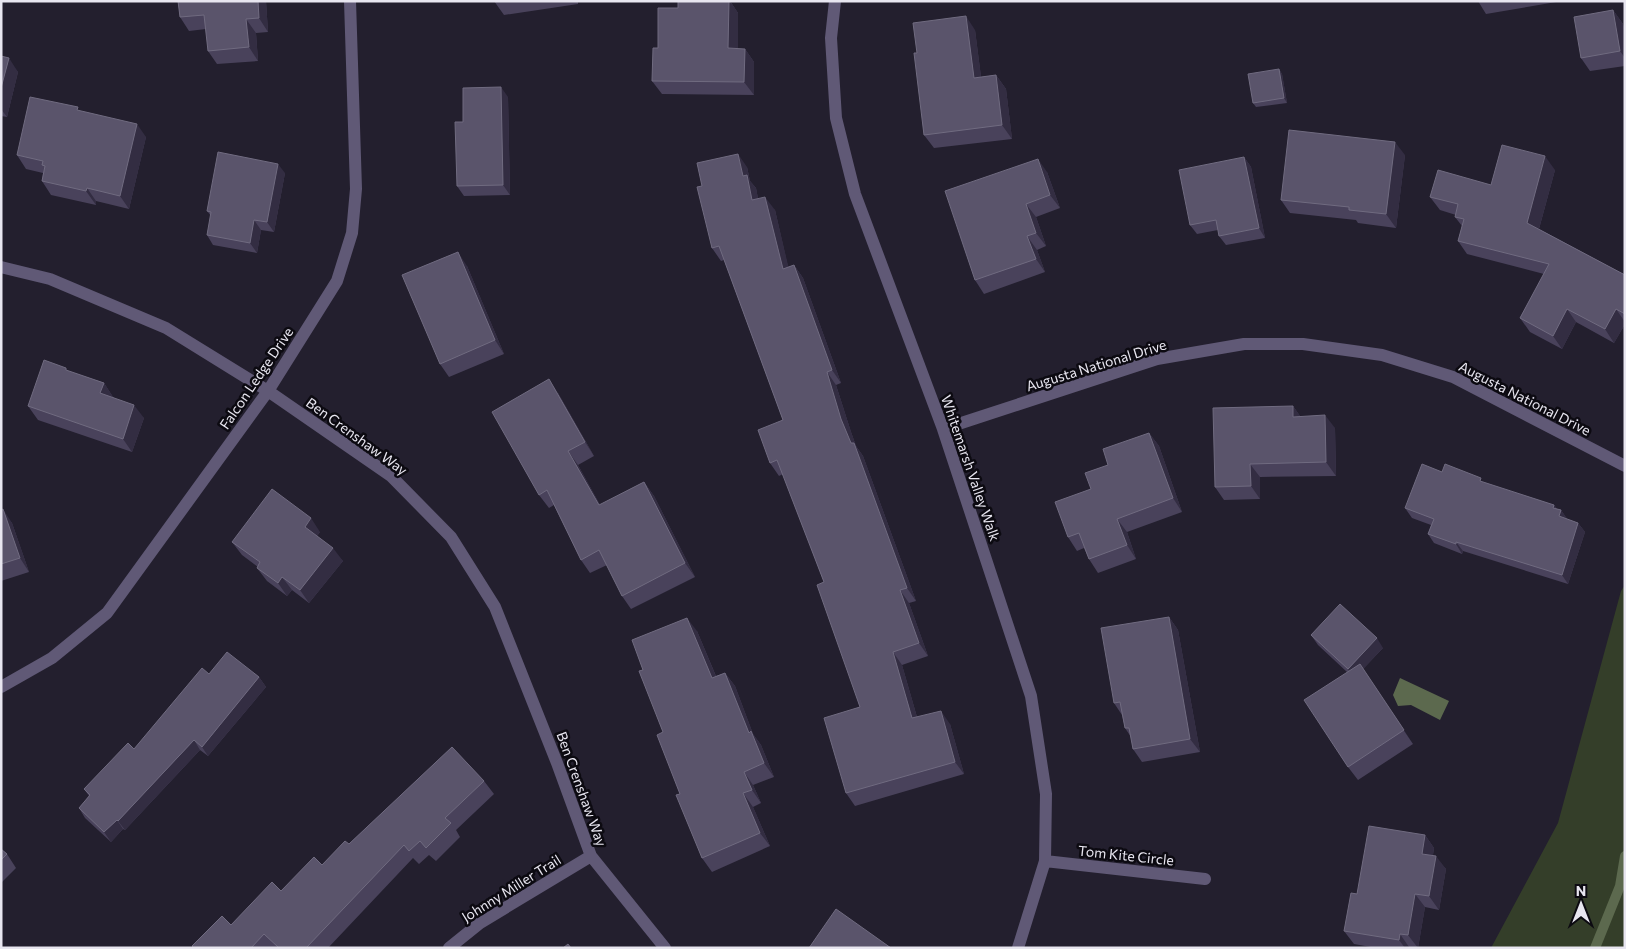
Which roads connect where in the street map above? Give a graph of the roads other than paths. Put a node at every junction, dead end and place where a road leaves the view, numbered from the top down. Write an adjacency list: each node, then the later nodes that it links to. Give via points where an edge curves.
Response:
1 (350, 1): 4 (street, Falcon Ledge Drive, via 356,189 352,234 337,281)
2 (835, 1): 5 (street, Whitemarsh Valley Walk, via 831,38 836,118 855,194)
3 (1, 267): 4 (street, Ben Crenshaw Way, via 50,279 166,328)
4 (268, 391): 7 (street, Falcon Ledge Drive, via 107,613 52,658); 8 (street, Ben Crenshaw Way, via 391,476 451,537 494,607)
5 (943, 429): 6 (street, Augusta National Drive, via 1158,359 1244,344 1303,344 1382,355 1453,377); 9 (street, Whitemarsh Valley Walk, via 1031,696 1046,794)
6 (1625, 466)
7 (1, 687)
8 (591, 856): 11 (street, Johnny Miller Trail, via 480,922); 12 (street, Ben Crenshaw Way)
9 (1045, 861): 10 (street, Tom Kite Circle); 13 (street, Whitemarsh Valley Walk)
10 (1205, 879)
11 (449, 948)
12 (666, 948)
13 (1018, 948)

